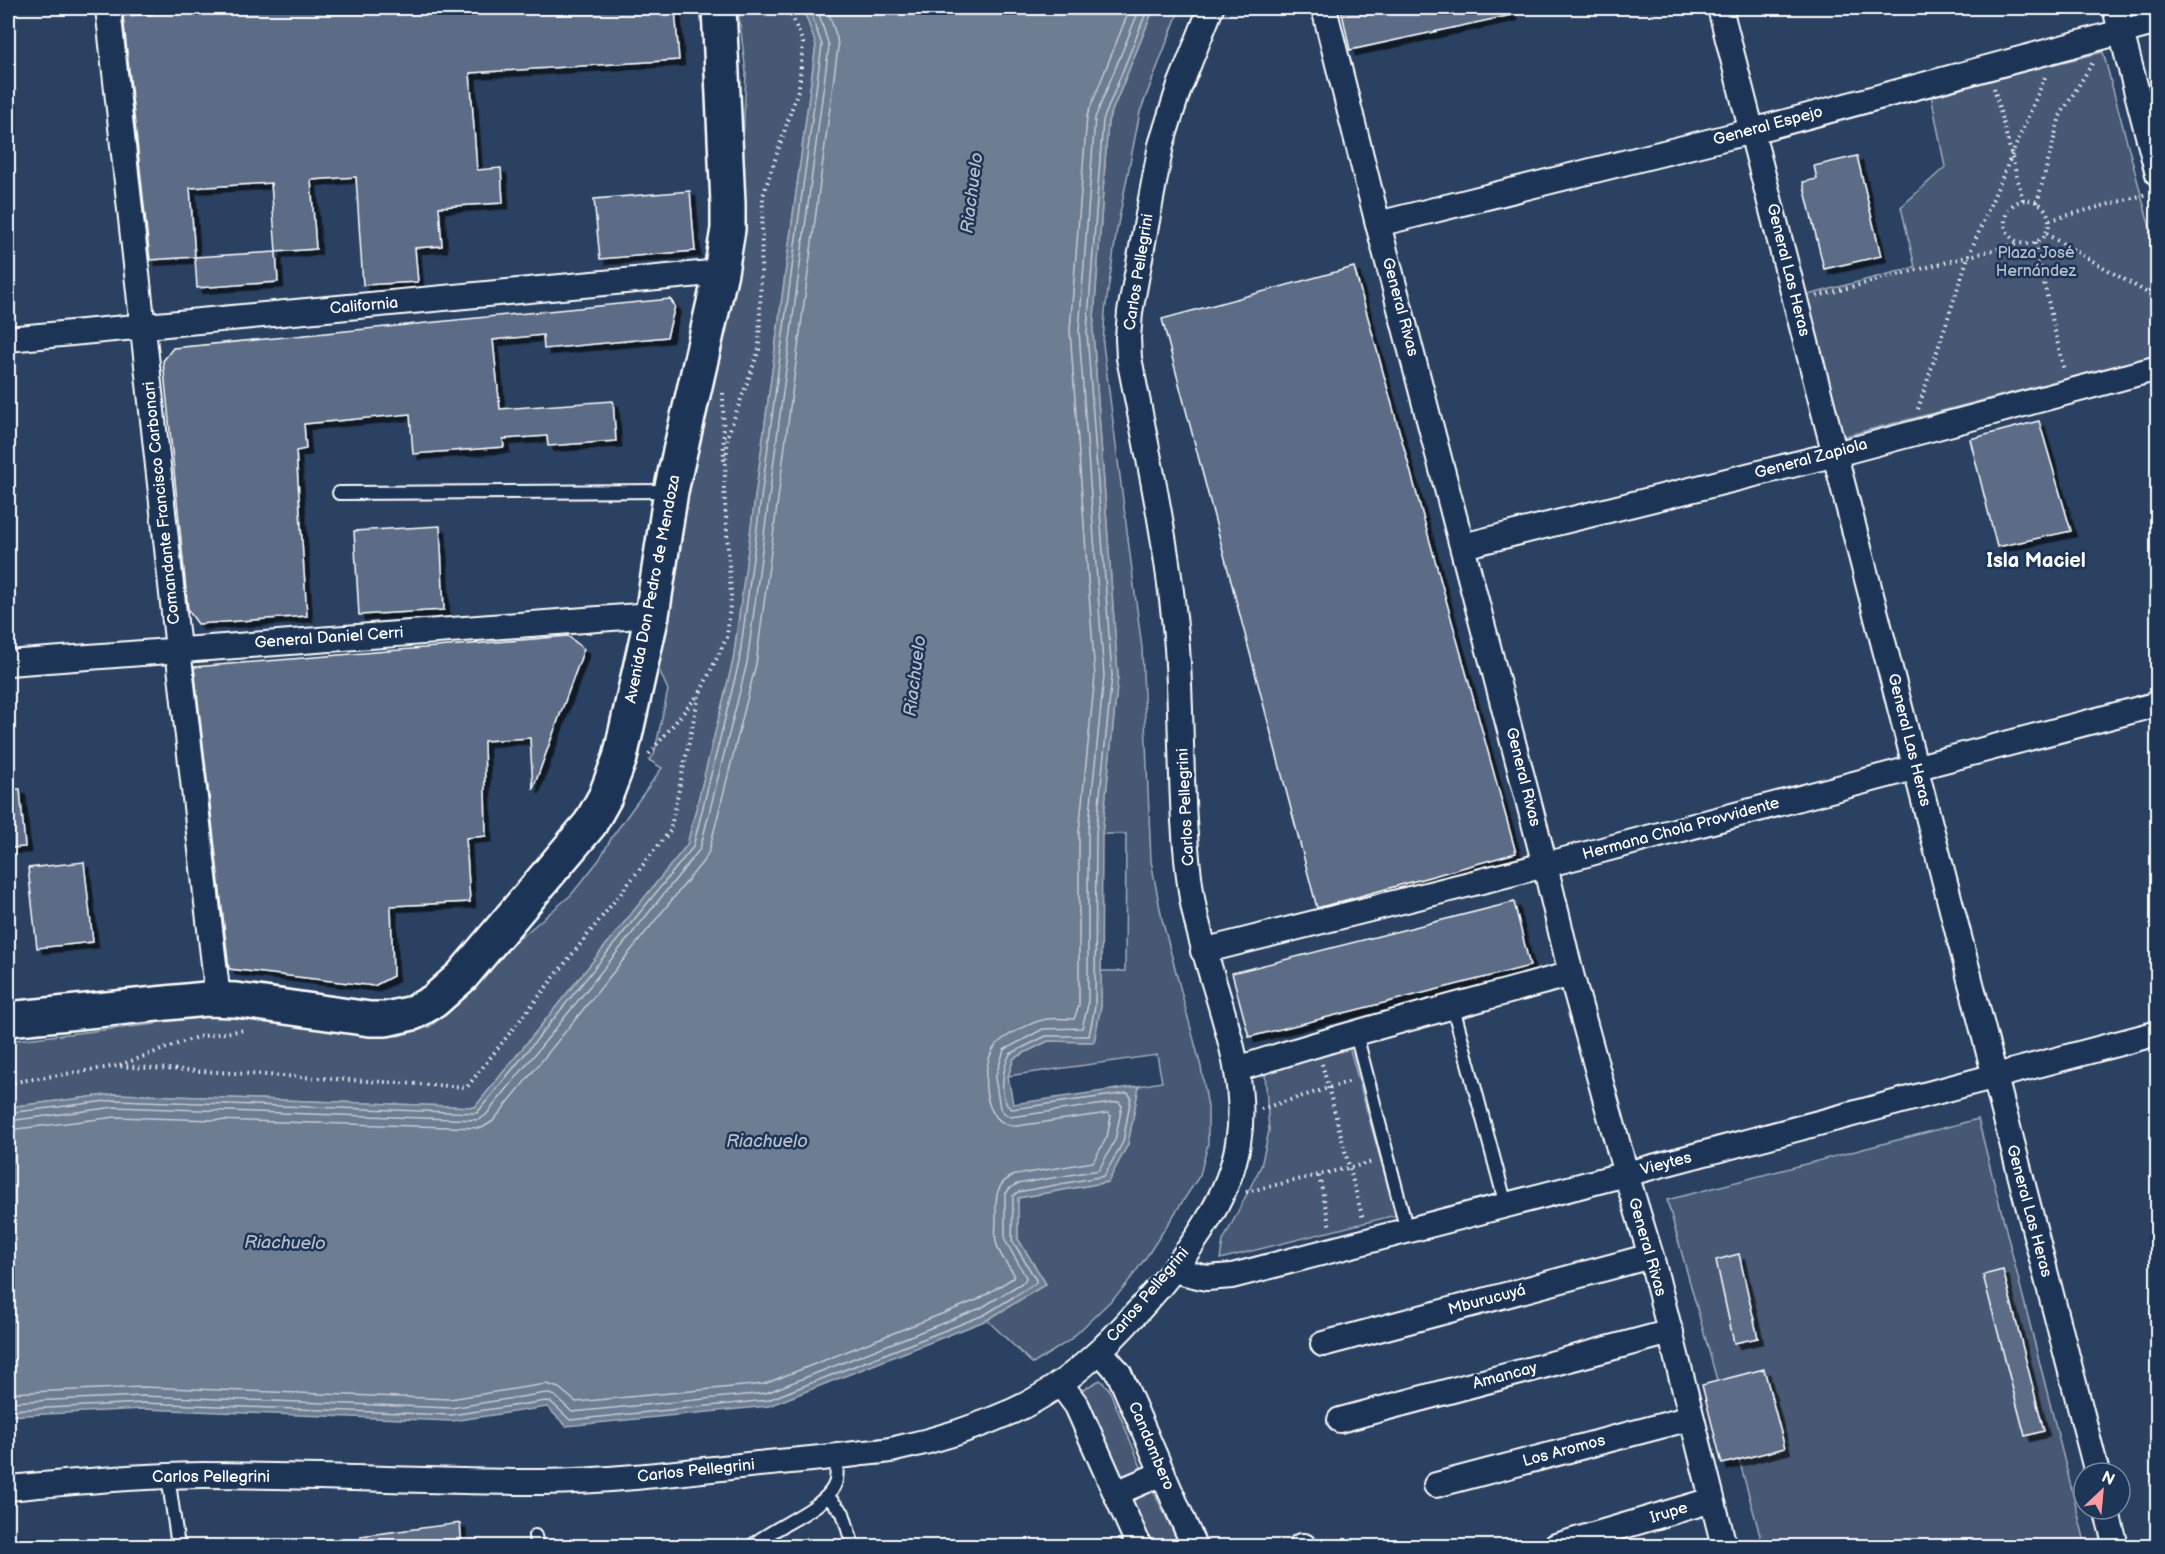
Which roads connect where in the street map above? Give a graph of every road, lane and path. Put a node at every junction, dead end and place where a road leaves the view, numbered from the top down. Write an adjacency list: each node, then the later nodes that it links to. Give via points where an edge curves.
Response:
1 (108, 8): 27 (street, Comandante Francisco Carbonari)
2 (719, 8): 24 (main road, Avenida Don Pedro de Mendoza, via 728,204)
3 (789, 8): 51 (path, via 803,43 799,87 763,196 759,350 728,435 724,488 731,595 727,637 699,695 670,831 467,1087)
4 (1211, 8): 42 (street, Carlos Pellegrini, via 1161,145 1128,338 1172,602 1185,834)
5 (1324, 8): 19 (street, General Rivas)
6 (1720, 8): 12 (street, General Las Heras)
7 (2115, 8): 9 (street)
8 (2157, 22): 9 (street, General Espejo)
9 (2112, 35): 10 (street, General Espejo); 14 (street); 17 (path, via 2060,116)
10 (2058, 50): 11 (street, General Espejo); 13 (path)
11 (1989, 68): 12 (street, General Espejo); 13 (path)
12 (1752, 131): 19 (street, General Espejo); 26 (street, General Las Heras)
13 (2011, 155): 16 (path); 23 (path)
14 (2157, 174)
15 (2157, 191): 18 (path)
16 (2023, 200): 17 (path); 21 (path, via 2011,207 2005,221 2009,234)
17 (2037, 202): 18 (path)
18 (2050, 220): 20 (path)
19 (1378, 224): 35 (street, General Rivas)
20 (2046, 234): 22 (path); 25 (path)
21 (2020, 243): 22 (path); 23 (path)
22 (2035, 243): 30 (path)
23 (1968, 257): 26 (path); 31 (path)
24 (721, 272): 27 (street, California); 33 (main road, Avenida Don Pedro de Mendoza)
25 (2157, 299)
26 (1796, 302): 32 (street, General Las Heras)
27 (143, 327): 28 (street, California); 37 (street, Comandante Francisco Carbonari)
28 (8, 339)
29 (2157, 368): 30 (street, General Zapiola)
30 (2069, 391): 31 (street, General Zapiola)
31 (1910, 433): 32 (street, General Zapiola)
32 (1836, 454): 35 (street, General Zapiola); 40 (street, General Las Heras)
33 (671, 491): 34 (lane); 36 (main road, Avenida Don Pedro de Mendoza)
34 (339, 493)
35 (1463, 546): 41 (street, General Rivas)
36 (652, 615): 37 (street, General Daniel Cerri); 44 (main road, Avenida Don Pedro de Mendoza, via 620,758 602,804 590,824 455,982 423,1008 386,1019)
37 (178, 649): 38 (street, General Daniel Cerri); 44 (street, Comandante Francisco Carbonari)
38 (8, 663)
39 (2157, 704): 40 (street, Hermana Chola Provvidente)
40 (1916, 768): 41 (street, Hermana Chola Provvidente); 54 (street, General Las Heras)
41 (1545, 864): 42 (street, Hermana Chola Provvidente); 43 (street, General Rivas)
42 (1203, 951): 52 (street, Carlos Pellegrini)
43 (1571, 974): 45 (street); 60 (street, General Rivas)
44 (218, 999): 46 (main road, Avenida Don Pedro de Mendoza)
45 (1453, 1006): 49 (street); 63 (lane)
46 (8, 1019)
47 (256, 1028): 51 (path, via 197,1037)
48 (2157, 1033): 54 (street, Vieytes)
49 (1356, 1034): 50 (street); 53 (lane)
50 (1316, 1043): 52 (street); 56 (path)
51 (117, 1066): 55 (path)
52 (1238, 1069): 57 (street, Carlos Pellegrini)
53 (1367, 1076): 56 (path); 58 (lane)
54 (1994, 1077): 60 (street, Vieytes); 76 (street, General Las Heras)
55 (8, 1083)
56 (1328, 1087): 57 (path); 59 (path)
57 (1240, 1116): 62 (street, Carlos Pellegrini, via 1238,1145)
58 (1388, 1157): 59 (path); 64 (lane)
59 (1349, 1168): 61 (path); 65 (path)
60 (1626, 1174): 63 (street, Vieytes); 67 (street, General Rivas)
61 (1319, 1176): 62 (path); 66 (path)
62 (1219, 1198): 68 (street, Carlos Pellegrini)
63 (1506, 1206): 64 (street, Vieytes)
64 (1407, 1231): 65 (street, Vieytes)
65 (1369, 1241): 66 (street, Vieytes)
66 (1335, 1249): 68 (street, Vieytes, via 1232,1276 1207,1278)
67 (1652, 1256): 69 (street, General Rivas); 70 (street, Mburucuyá)
68 (1173, 1270): 71 (street, Carlos Pellegrini)
69 (1671, 1332): 73 (street, General Rivas); 74 (street, Amancay)
70 (1323, 1344)
71 (1100, 1351): 72 (street, Carlos Pellegrini); 77 (street, Candombero, via 1119,1373)
72 (1060, 1383): 75 (street, Carlos Pellegrini, via 1015,1410 979,1424 896,1449); 81 (street, via 1077,1406)
73 (1691, 1418): 79 (street, Los Aromos); 83 (street, General Rivas)
74 (1340, 1420)
75 (837, 1456): 78 (street, Carlos Pellegrini, via 660,1475 545,1482); 82 (lane, via 836,1482)
76 (2094, 1461)
77 (1163, 1473): 81 (street); 89 (street, Candombero)
78 (168, 1476): 80 (street, Carlos Pellegrini); 85 (lane)
79 (1436, 1485)
80 (8, 1488)
81 (1116, 1493): 88 (street)
82 (827, 1496): 86 (lane); 87 (lane, via 843,1513)
83 (1712, 1500): 90 (street, Irupe); 91 (street, General Rivas)
84 (2109, 1521): 92 (street)
85 (178, 1546)
86 (752, 1546)
87 (853, 1546)
88 (1139, 1546)
89 (1194, 1546)
90 (1556, 1546)
91 (1724, 1546)
92 (2116, 1546)

